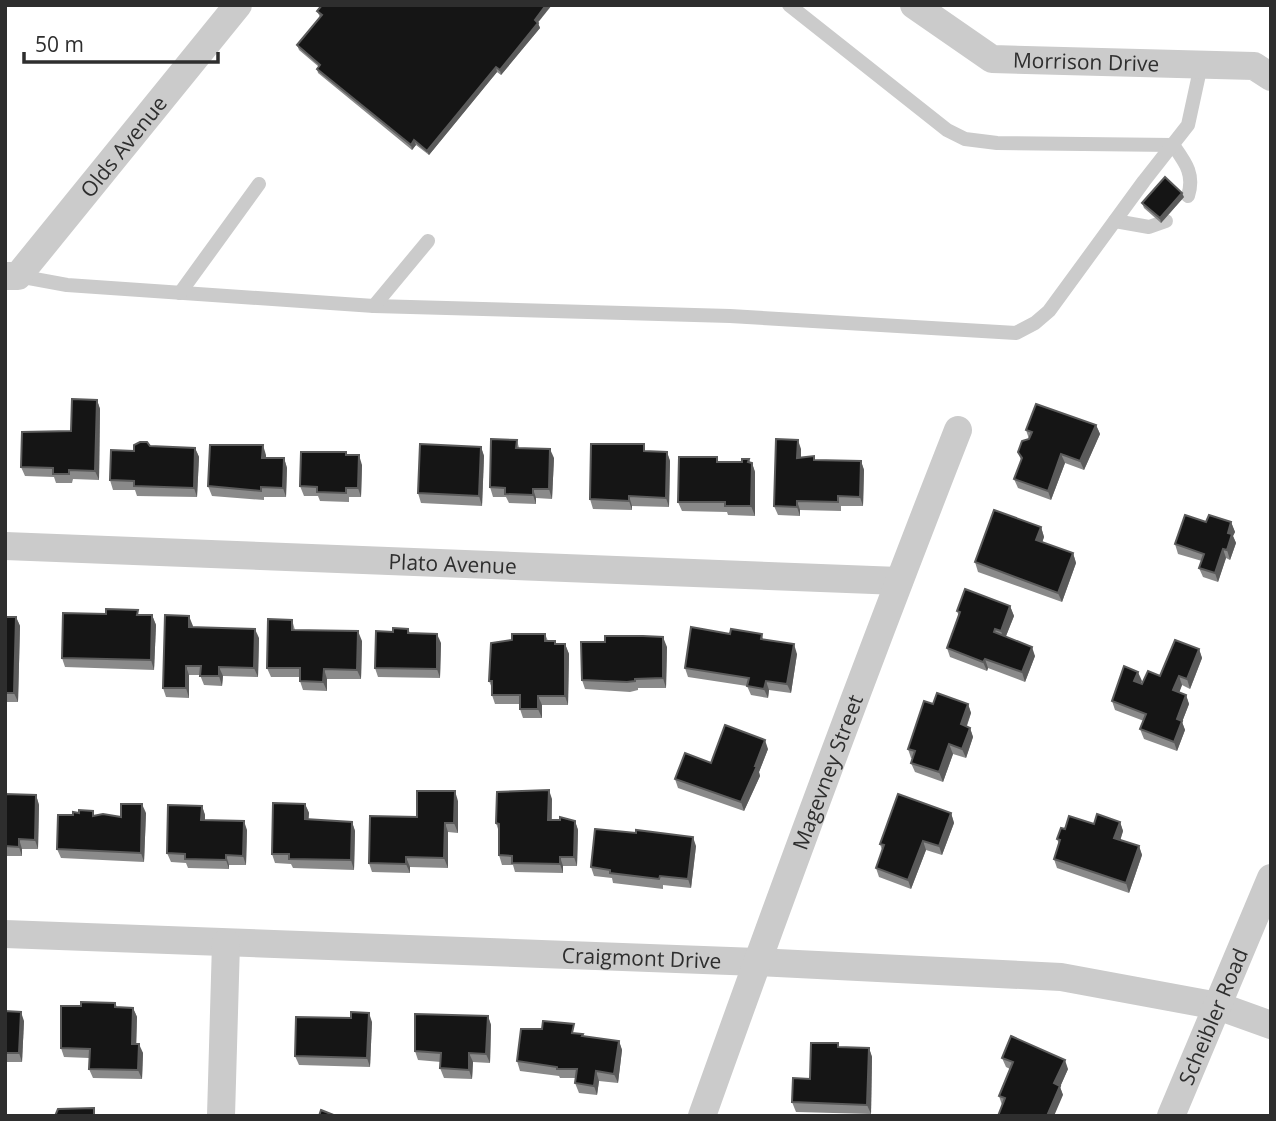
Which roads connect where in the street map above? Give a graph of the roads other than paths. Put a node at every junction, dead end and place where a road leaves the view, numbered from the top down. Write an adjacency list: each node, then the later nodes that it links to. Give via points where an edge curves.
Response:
1 (238, 5): 12 (street, Olds Avenue)
2 (789, 5): 6 (lane, via 946,130 965,139)
3 (914, 5): 4 (street, Morrison Drive, via 992,59)
4 (1201, 65): 5 (street, Morrison Drive, via 1254,66); 6 (lane, via 1188,125)
5 (1271, 77)
6 (1173, 145): 8 (lane, via 1189,167); 10 (lane)
7 (259, 184): 13 (lane)
8 (1188, 196)
9 (1166, 220): 10 (lane, via 1149,227)
10 (1115, 221): 14 (lane, via 1049,311 1016,333 730,316)
11 (428, 241): 14 (lane)
12 (12, 276): 13 (lane)
13 (180, 293): 14 (lane)
14 (374, 306)
15 (958, 430): 17 (street, Magevney Street)
16 (5, 546): 17 (street, Plato Avenue)
17 (899, 581): 21 (street, Magevney Street)
18 (1271, 878): 22 (street, Scheibler Road)
19 (5, 933): 20 (street, Craigmont Drive)
20 (226, 943): 21 (street, Craigmont Drive); 24 (street)
21 (757, 962): 22 (street, Craigmont Drive, via 1061,977); 25 (street, Magevney Street)
22 (1218, 1006): 23 (street, Craigmont Drive); 26 (street, Scheibler Road)
23 (1271, 1025)
24 (221, 1116)
25 (702, 1116)
26 (1171, 1116)

